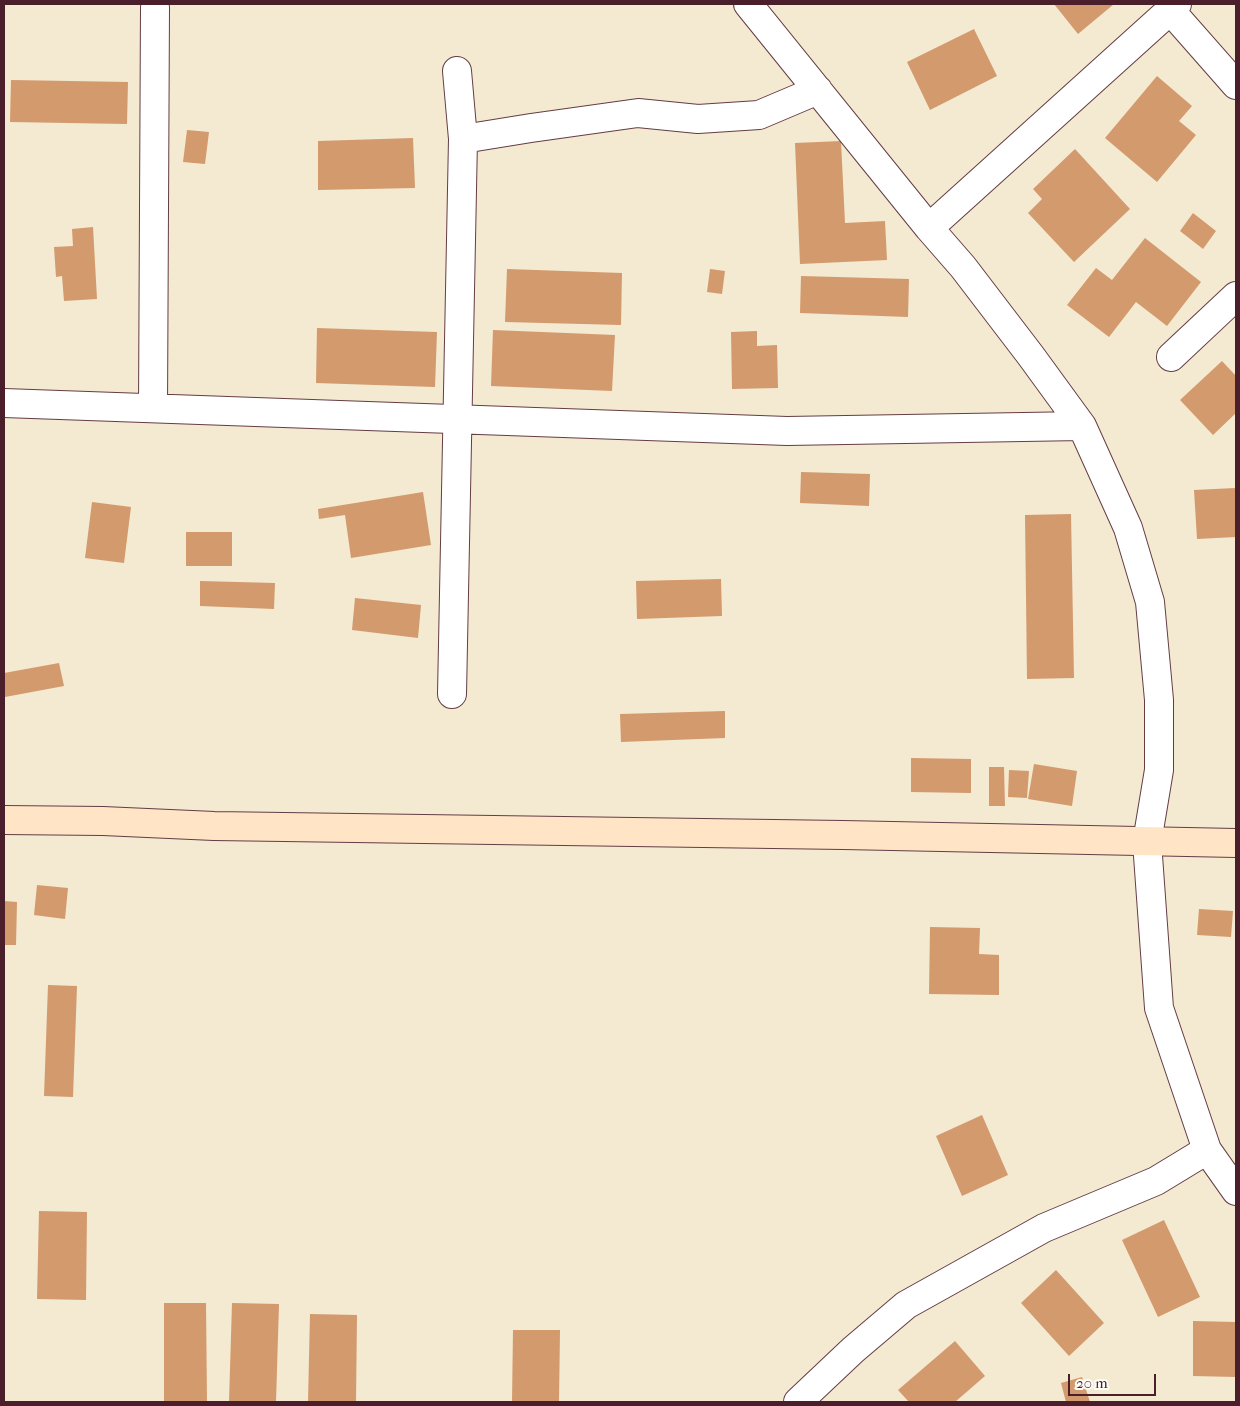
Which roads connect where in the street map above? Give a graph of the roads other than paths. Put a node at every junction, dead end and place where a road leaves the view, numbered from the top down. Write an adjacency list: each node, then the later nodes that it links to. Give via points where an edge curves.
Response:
1 (748, 4): 6 (street)
2 (155, 7): 12 (street)
3 (1174, 7): 5 (street); 8 (street)
4 (457, 71): 7 (street)
5 (1236, 86)
6 (818, 90): 7 (street, via 759,115 698,119 638,113); 8 (street)
7 (463, 139): 13 (street)
8 (929, 228): 14 (street, via 963,267)
9 (1236, 296): 10 (street)
10 (1171, 357)
11 (4, 403): 12 (street)
12 (153, 408): 13 (street)
13 (457, 419): 14 (street, via 787,431); 15 (street)
14 (1082, 426): 17 (street, via 1128,528 1150,602 1160,700 1158,770)
15 (452, 694)
16 (4, 820): 17 (street)
17 (1147, 842): 18 (street); 19 (street, via 1159,1008)
18 (1236, 843)
19 (1207, 1150): 20 (street); 21 (street, via 1156,1181 1044,1228 906,1304)
20 (1236, 1190)
21 (798, 1402)

